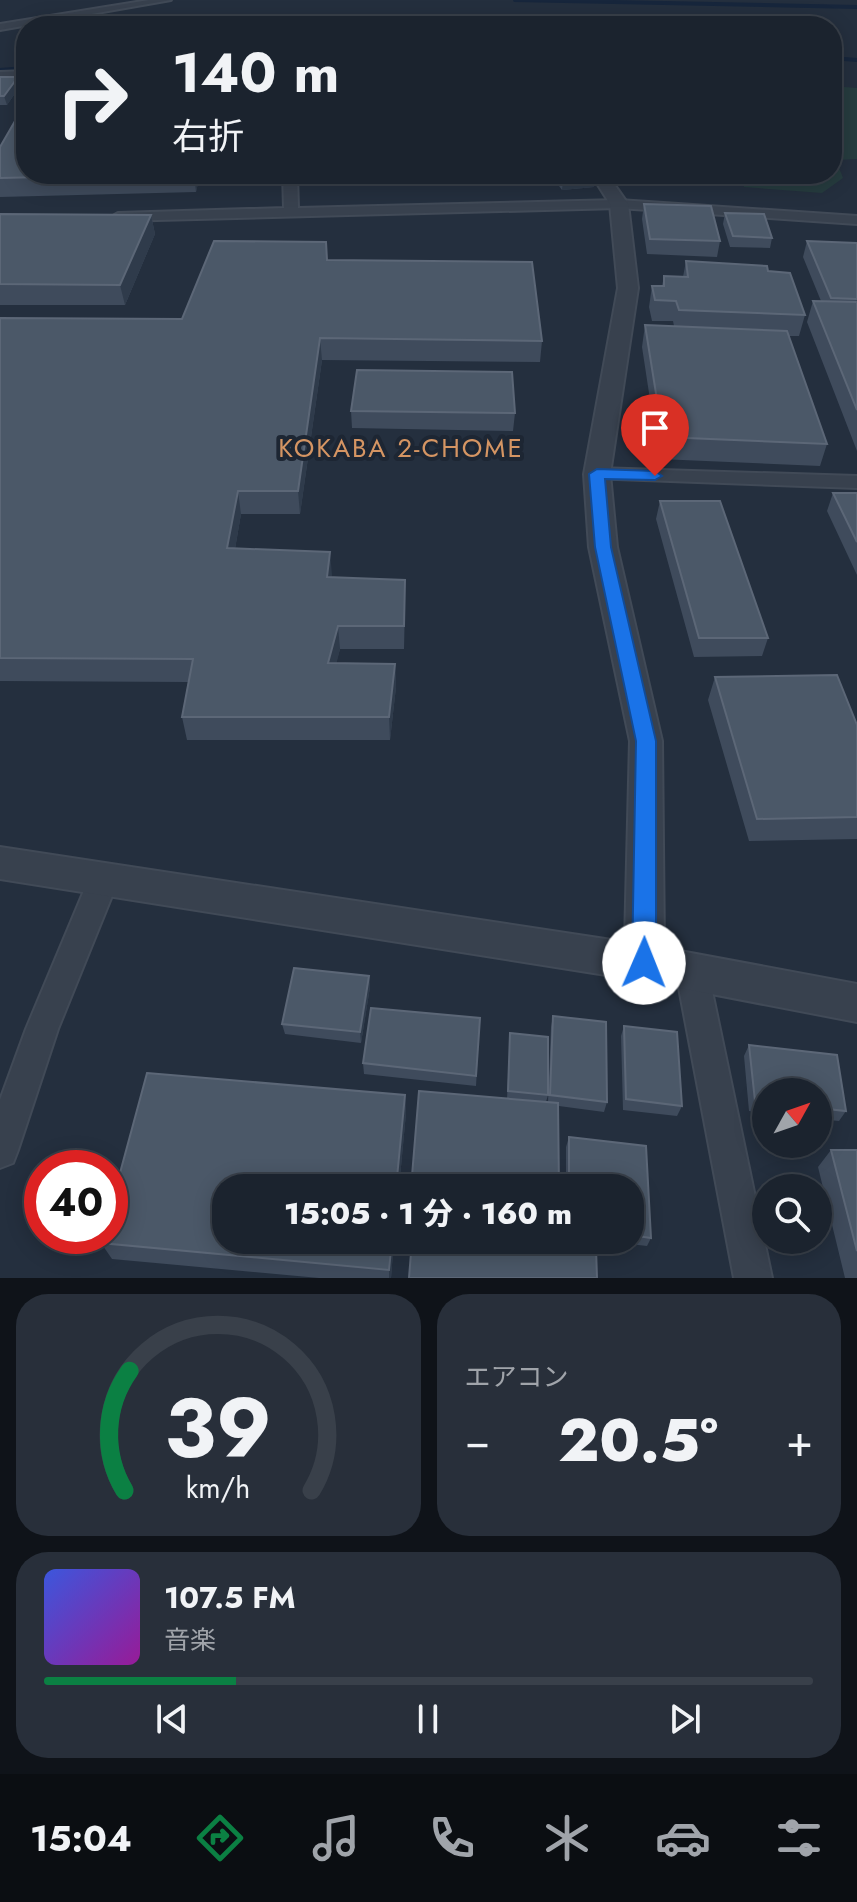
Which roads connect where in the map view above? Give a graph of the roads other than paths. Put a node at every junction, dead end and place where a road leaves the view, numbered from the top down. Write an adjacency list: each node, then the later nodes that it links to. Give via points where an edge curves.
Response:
1 (166, 0): 2 (street)
2 (68, 16)
3 (290, 184): 6 (street)
4 (606, 184): 5 (street)
5 (619, 204): 6 (street); 8 (street); 9 (street, via 628,288)
6 (291, 213): 7 (street)
7 (107, 218)
8 (857, 220)
9 (597, 474): 10 (street); 13 (street, via 603,547 646,741)
10 (857, 482)
11 (0, 863): 12 (street)
12 (103, 881): 13 (street); 16 (street, via 42,1029)
13 (644, 963): 14 (street)
14 (692, 972): 15 (street); 17 (street)
15 (857, 1003)
16 (0, 1150)
17 (753, 1278)

